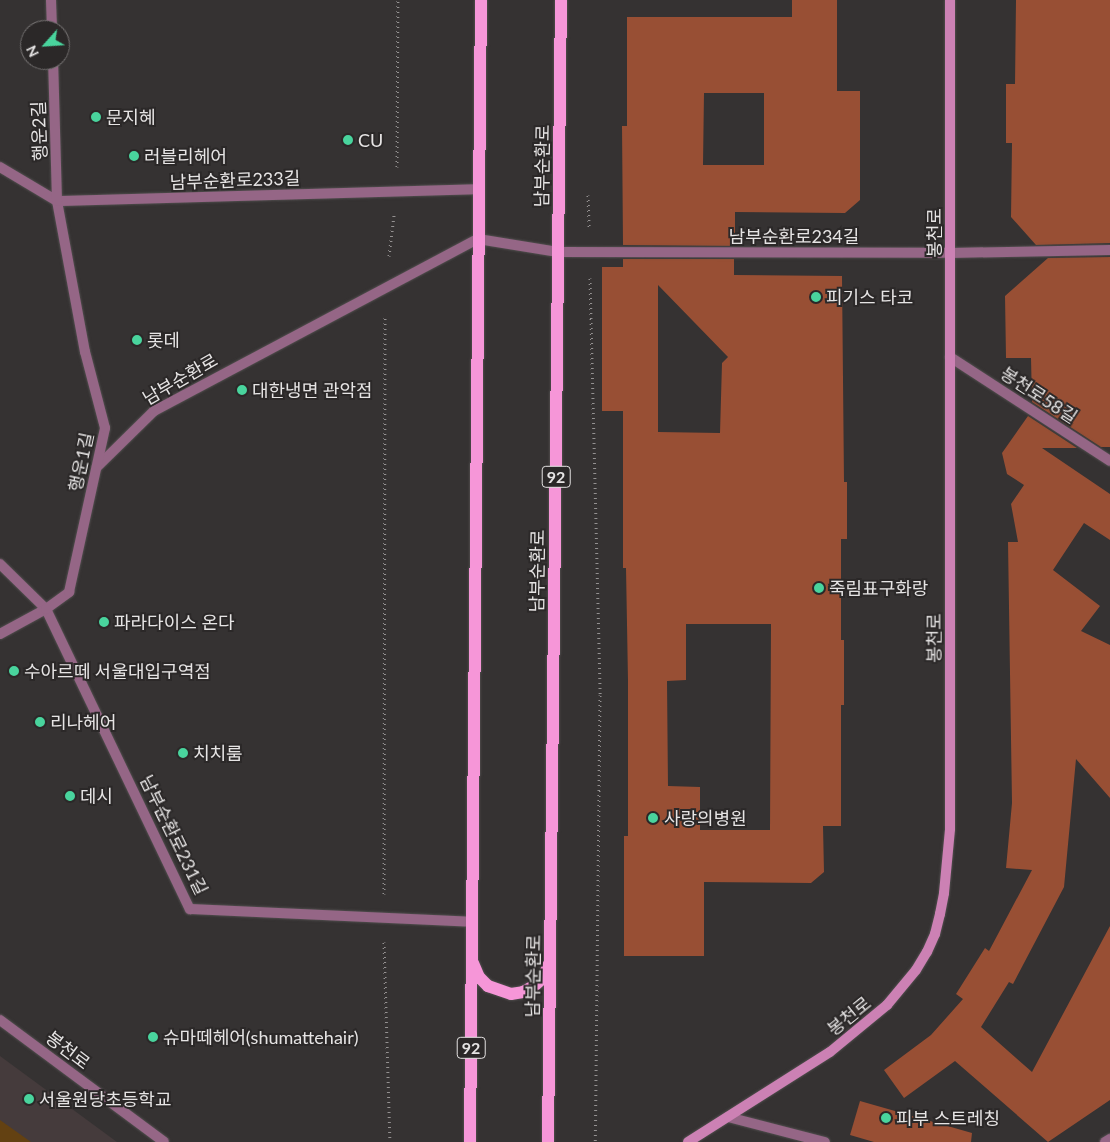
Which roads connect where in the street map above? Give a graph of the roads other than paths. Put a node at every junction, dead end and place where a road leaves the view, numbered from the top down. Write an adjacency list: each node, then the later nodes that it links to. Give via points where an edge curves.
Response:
1 (51, 0): 5 (street)
2 (482, 0): 8 (main road, 92)
3 (560, 0): 12 (main road, 남부순환로 / 92)
4 (950, 0): 13 (main road, 봉천로)
5 (52, 20)
6 (53, 70): 9 (street, 행운2길)
7 (0, 167): 9 (street)
8 (480, 189): 9 (street, 남부순환로233길); 10 (main road, 92)
9 (57, 201): 16 (street, 행운1길, via 86,352 105,428)
10 (478, 239): 12 (street, 남부순환로234길); 16 (street, 남부순환로, via 154,411); 20 (main road, 92)
11 (1110, 250): 13 (street, 남부순환로234길)
12 (558, 252): 13 (street, 남부순환로234길); 22 (main road, 남부순환로 / 92)
13 (950, 253): 14 (main road, 봉천로)
14 (950, 357): 15 (street, 봉천로58길); 24 (main road, 봉천로, via 950,830 944,894 935,934 916,970 870,1021 830,1052)
15 (1110, 461)
16 (97, 467): 18 (street, 행운1길, via 69,592)
17 (0, 564): 18 (street, 남부순환로231길)
18 (46, 609): 19 (street, 행운1길); 20 (street, 남부순환로231길, via 190,909)
19 (0, 634)
20 (472, 922): 21 (main road, 92)
21 (471, 954): 22 (main road, via 479,977 488,986 510,994 523,992 543,978); 27 (main road, 92)
22 (551, 954): 28 (main road, 남부순환로 / 92)
23 (0, 1020): 26 (street, 봉천로)
24 (728, 1117): 29 (main road, 봉천로); 30 (street)
25 (1110, 1139): 31 (street)
26 (164, 1142)
27 (470, 1142)
28 (548, 1142)
29 (688, 1142)
30 (825, 1142)
31 (1105, 1142)

